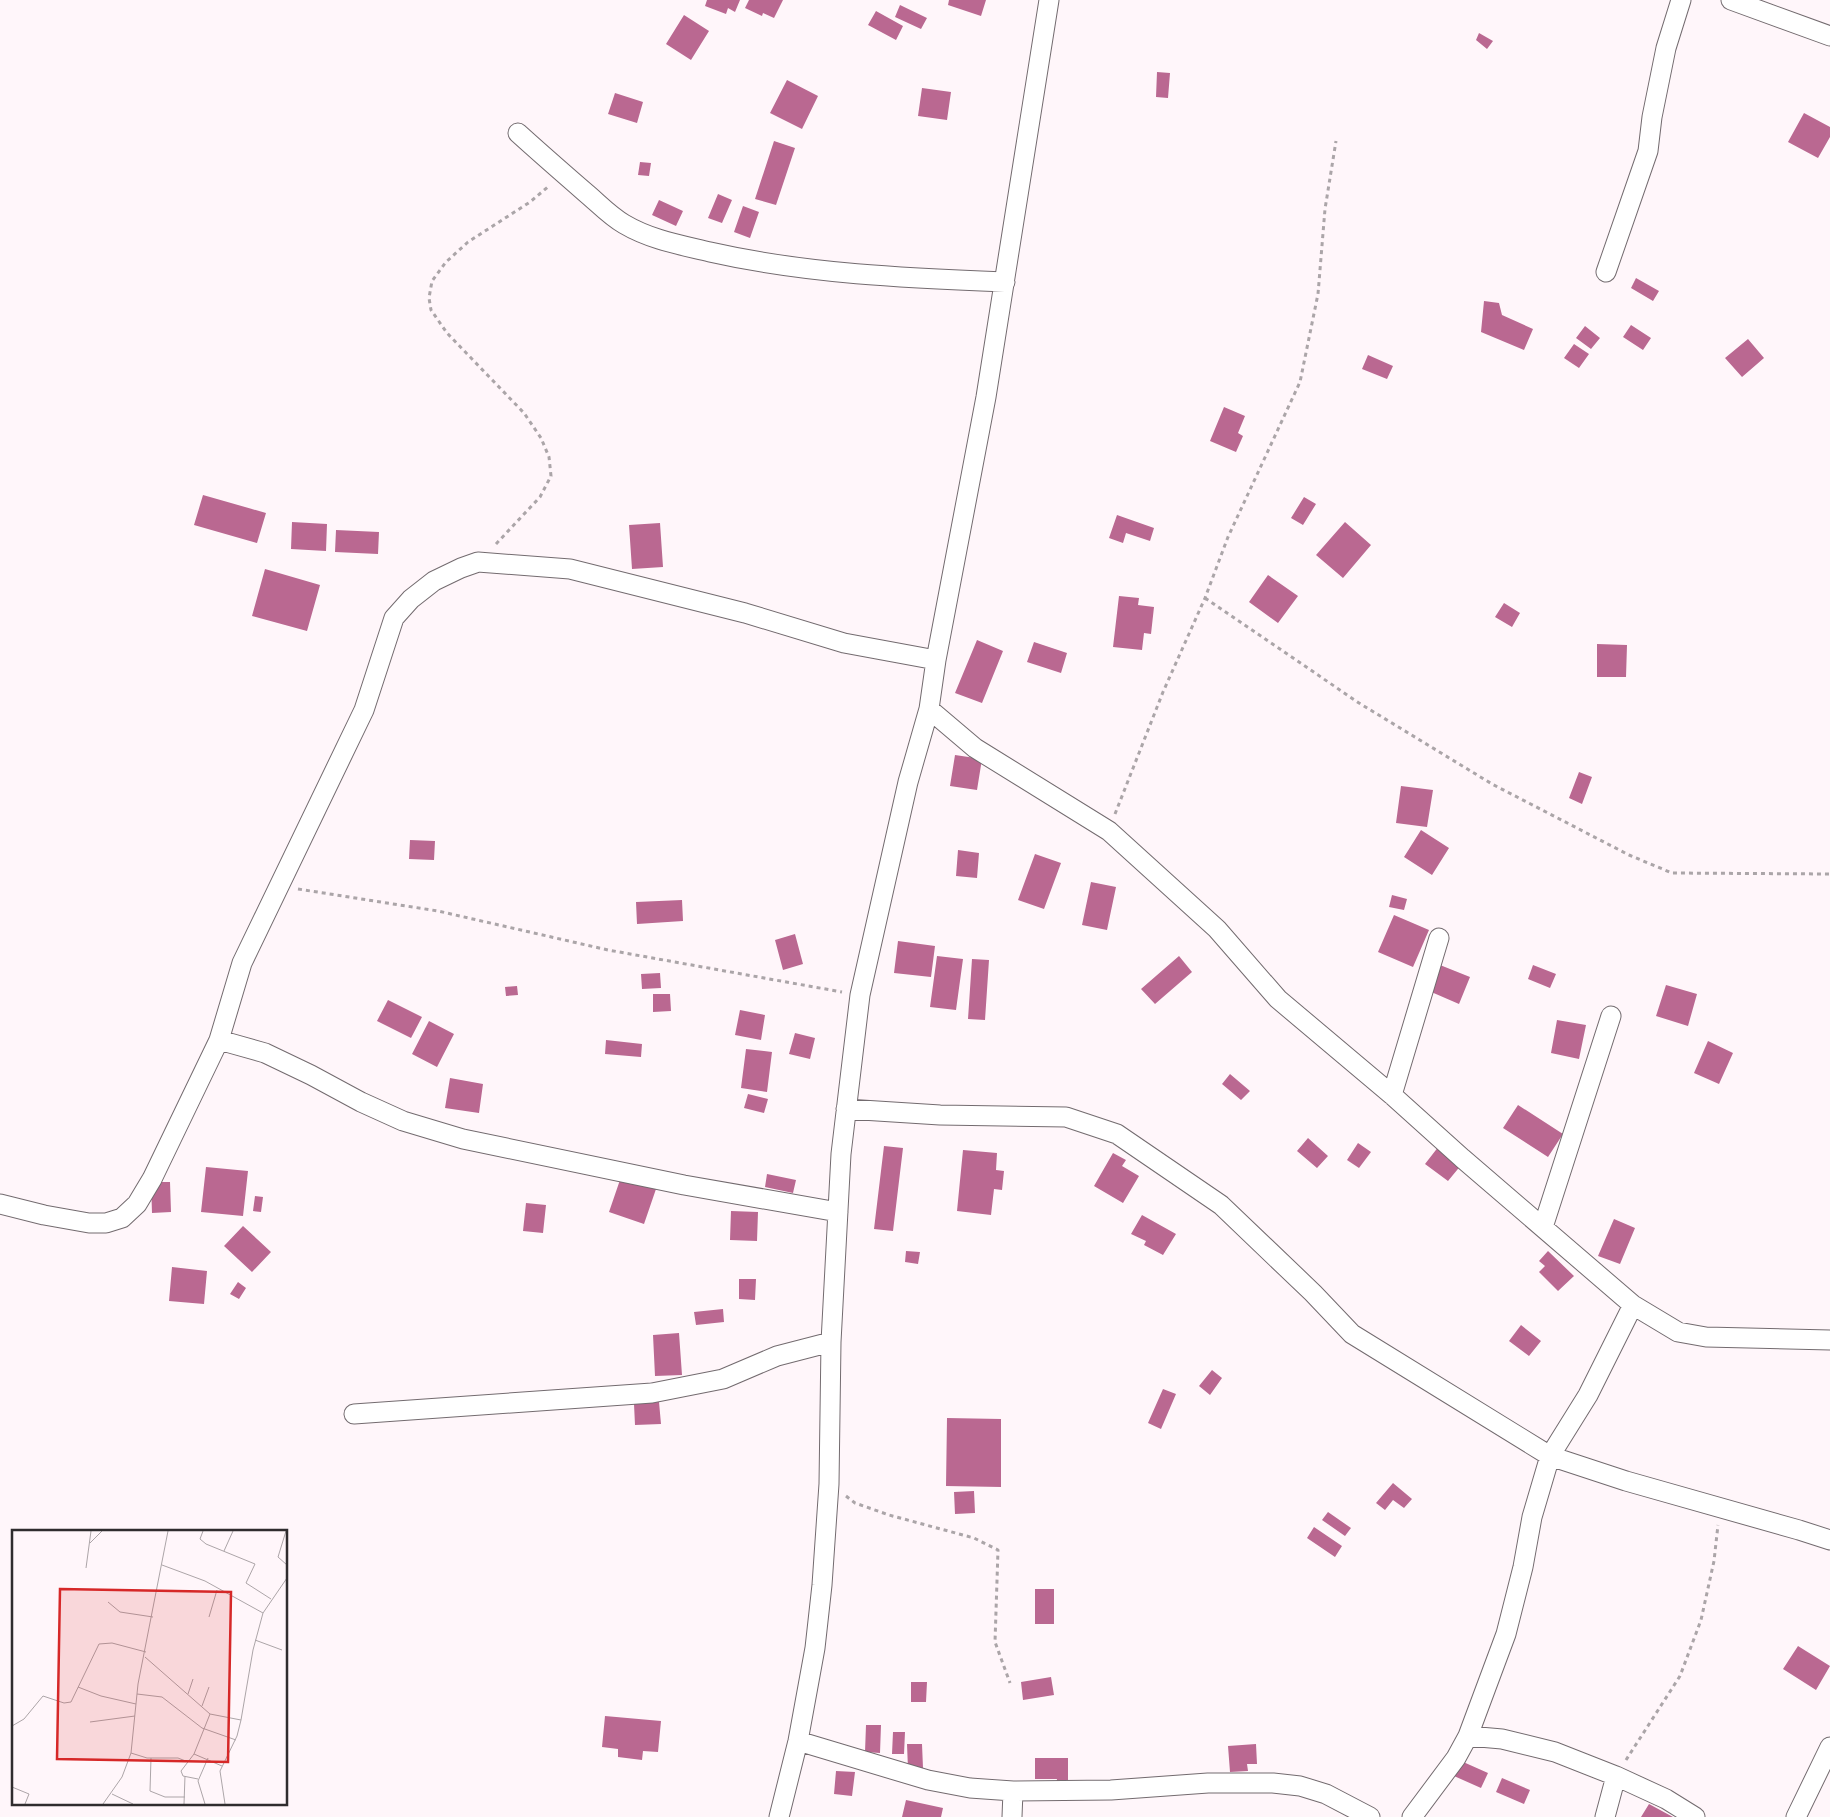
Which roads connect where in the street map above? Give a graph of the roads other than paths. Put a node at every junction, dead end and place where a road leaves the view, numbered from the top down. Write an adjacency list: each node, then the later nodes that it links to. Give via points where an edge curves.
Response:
1 (1049, 0): 7 (street)
2 (1681, 0): 6 (street, via 1666,48 1648,151)
3 (1731, 0): 4 (street)
4 (1830, 36)
5 (518, 132): 7 (street, via 623,224 648,236 737,258 885,277)
6 (1606, 272)
7 (1005, 282): 8 (street)
8 (936, 660): 9 (street); 12 (street, via 844,643 745,613 570,569 478,562 434,581 394,618 364,710 242,963)
9 (929, 709): 13 (street, via 975,748 1109,831 1216,929 1278,999); 14 (street, via 908,782 860,995)
10 (1439, 938): 13 (street)
11 (1611, 1016): 17 (street)
12 (219, 1040): 15 (street, via 152,1179 137,1204 122,1218 106,1223 89,1223); 16 (street, via 265,1053 403,1121 463,1139 684,1185)
13 (1392, 1095): 17 (street)
14 (846, 1109): 16 (street); 22 (street, via 940,1116 1066,1117 1117,1134 1221,1205 1352,1334)
15 (0, 1204)
16 (838, 1212): 20 (street)
17 (1543, 1227): 18 (street)
18 (1633, 1305): 19 (street, via 1678,1332 1706,1337); 22 (street, via 1588,1394)
19 (1830, 1340)
20 (830, 1342): 21 (street, via 777,1356 723,1379 652,1393); 25 (street, via 829,1484 822,1585 815,1648)
21 (354, 1414)
22 (1550, 1456): 23 (street); 24 (street, via 1532,1517 1506,1634)
23 (1830, 1540)
24 (1468, 1736): 27 (street, via 1502,1739 1555,1752); 32 (street, via 1456,1758)
25 (798, 1741): 28 (street, via 928,1780 970,1788); 29 (street)
26 (1830, 1747): 35 (street)
27 (1616, 1776): 33 (street); 34 (street, via 1666,1799)
28 (1013, 1791): 30 (street); 31 (street, via 1273,1783 1300,1786 1326,1794)
29 (779, 1817)
30 (1012, 1817)
31 (1370, 1817)
32 (1412, 1817)
33 (1605, 1817)
34 (1695, 1817)
35 (1796, 1817)

